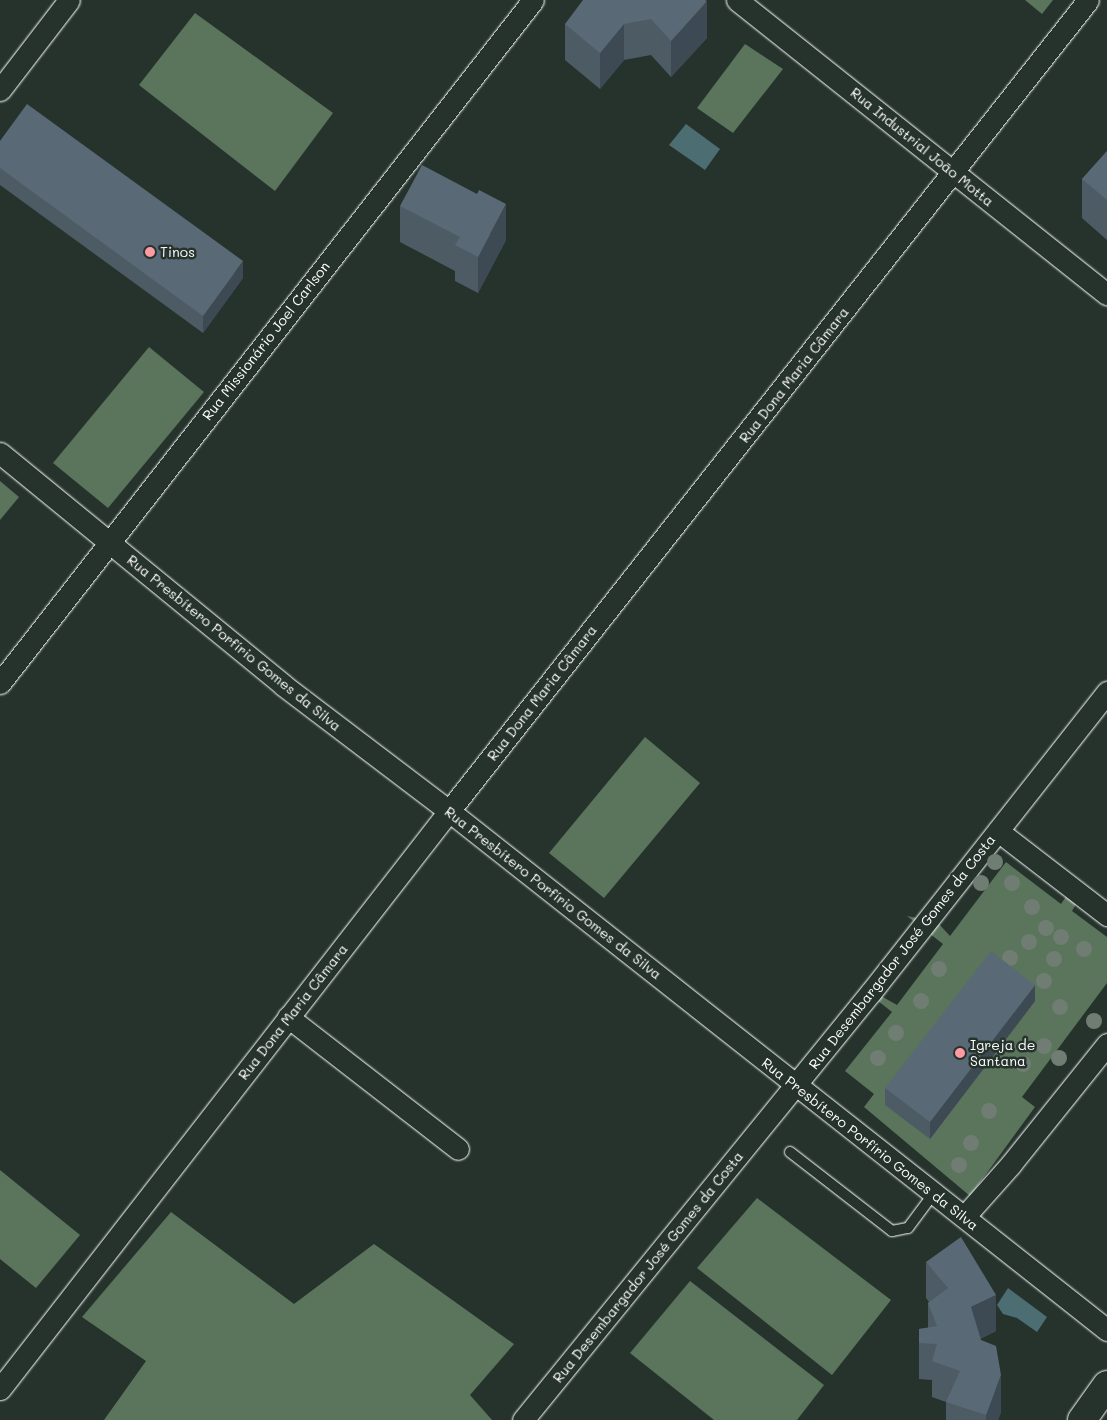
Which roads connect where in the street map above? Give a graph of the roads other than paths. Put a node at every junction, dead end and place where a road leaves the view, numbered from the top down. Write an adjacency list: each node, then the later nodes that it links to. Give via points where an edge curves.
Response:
1 (69, 0): 5 (street)
2 (533, 0): 9 (street, Rua Missionário Joel Carlson)
3 (738, 0): 6 (street, Rua Industrial João Motta)
4 (1088, 0): 6 (street, Rua Dona Maria Câmara)
5 (0, 90)
6 (954, 173): 7 (street, Rua Industrial João Motta); 12 (street, Rua Dona Maria Câmara)
7 (1107, 294)
8 (0, 453): 9 (street, Rua Presbítero Porfírio Gomes da Silva)
9 (109, 542): 10 (street, Rua Missionário Joel Carlson); 12 (street, Rua Presbítero Porfírio Gomes da Silva, via 283,685)
10 (0, 683)
11 (1107, 692): 13 (street, Rua Desembargador José Gomes da Costa)
12 (449, 811): 15 (street, Rua Dona Maria Câmara); 17 (street, Rua Presbítero Porfírio Gomes da Silva)
13 (998, 831): 14 (street); 17 (street, Rua Desembargador José Gomes da Costa)
14 (1107, 916)
15 (288, 1017): 18 (street); 24 (street, Rua Dona Maria Câmara)
16 (1107, 1044): 21 (street)
17 (795, 1086): 20 (street, Rua Presbítero Porfírio Gomes da Silva); 25 (street, Rua Desembargador José Gomes da Costa)
18 (458, 1149)
19 (790, 1152): 20 (lane, via 892,1231 908,1228)
20 (934, 1193): 21 (street, Rua Presbítero Porfírio Gomes da Silva)
21 (964, 1217): 22 (street, Rua Presbítero Porfírio Gomes da Silva)
22 (1107, 1330)
23 (1107, 1386): 26 (main road)
24 (0, 1389)
25 (524, 1420)
26 (1082, 1420)

